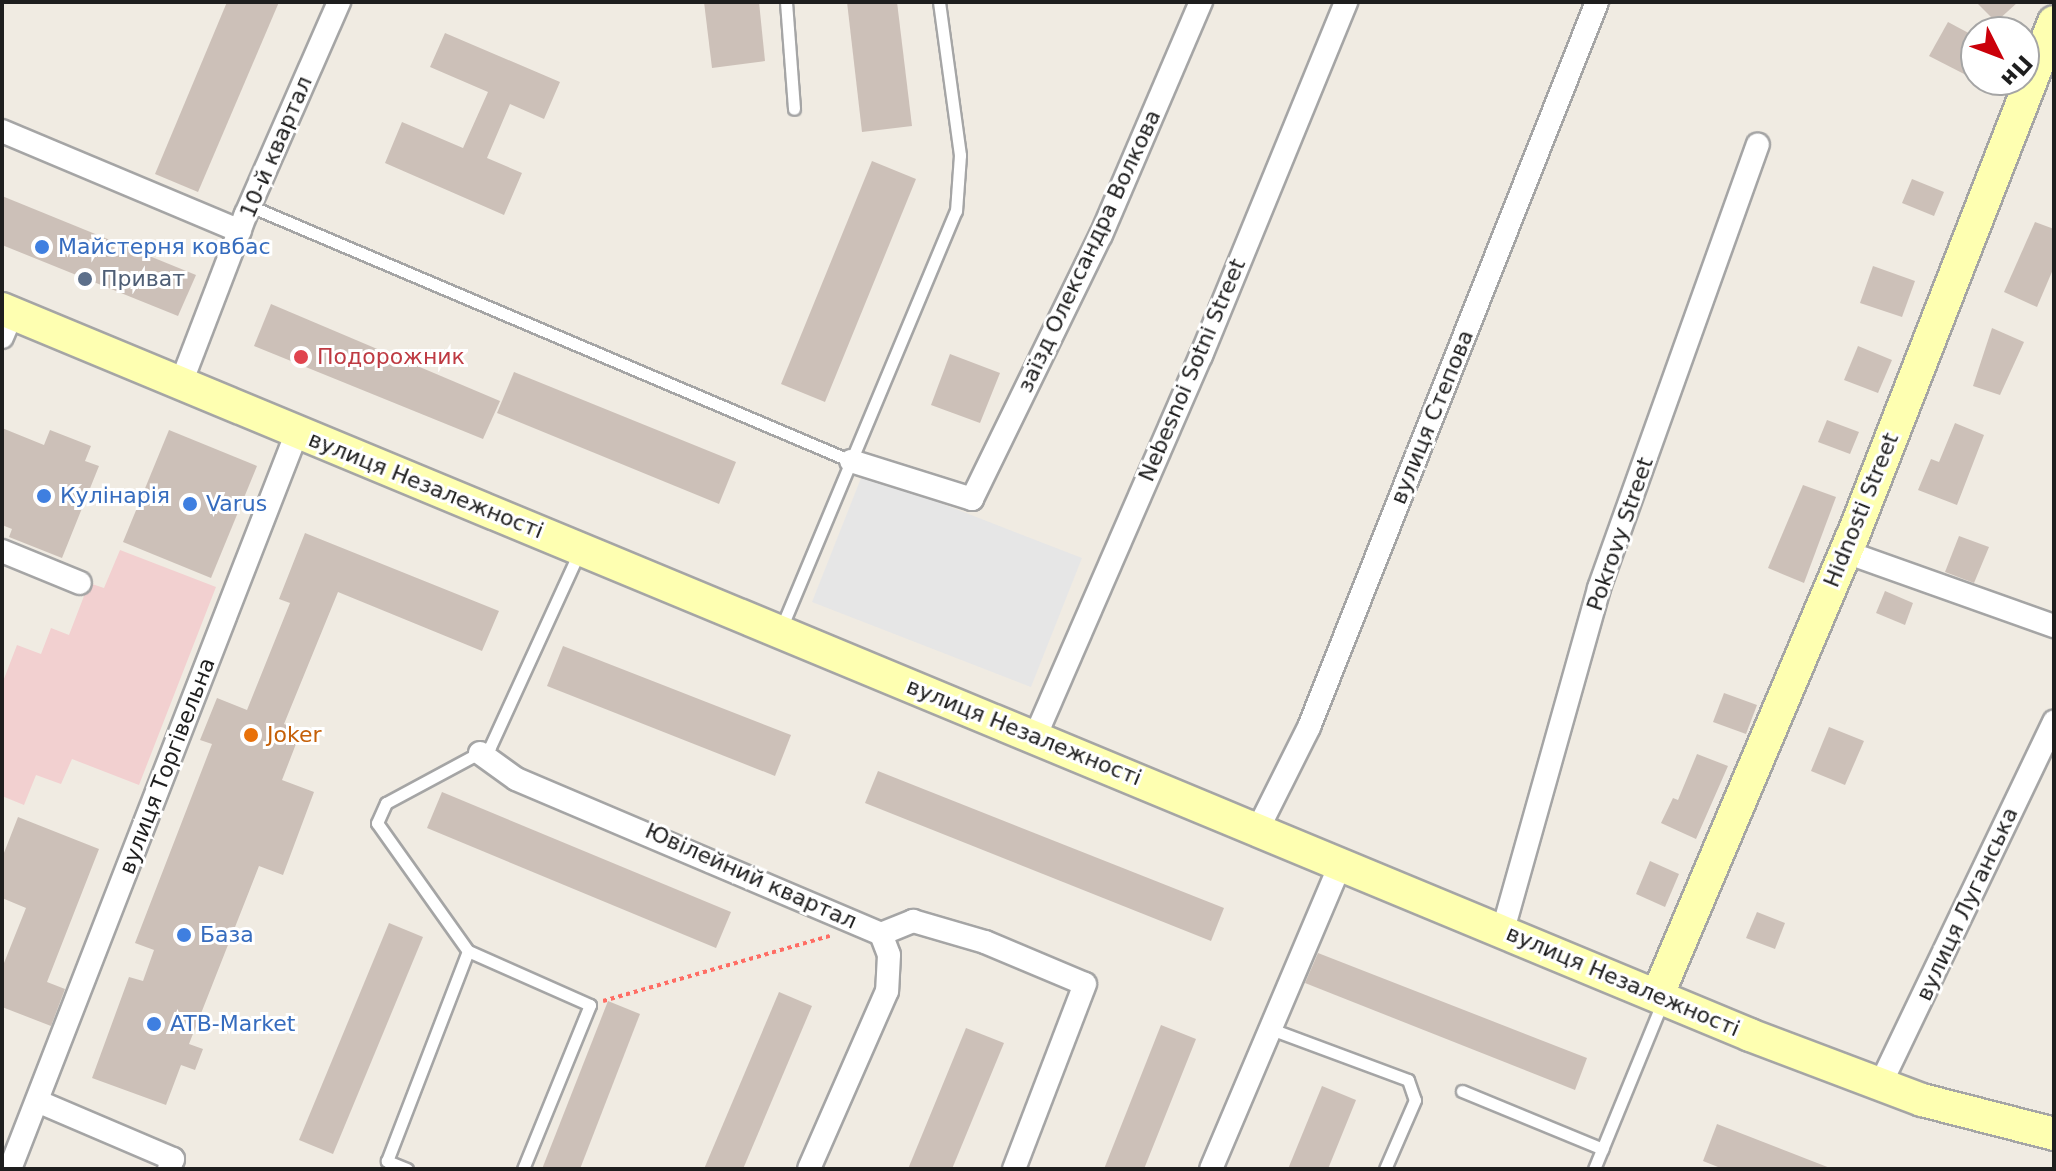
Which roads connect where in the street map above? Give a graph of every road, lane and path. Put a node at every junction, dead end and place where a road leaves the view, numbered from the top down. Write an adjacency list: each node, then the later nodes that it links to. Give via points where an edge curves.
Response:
1 (339, 2): 11 (street, 10-й квартал)
2 (786, 2): 8 (lane)
3 (939, 2): 16 (lane, via 960,155 956,211)
4 (1201, 2): 16 (street, заїзд Олександра Волкова, via 1101,235 972,499)
5 (1346, 2): 24 (street, Nebesnoi Sotni Street, via 1201,356)
6 (1597, 2): 26 (street, вулиця Степова, via 1309,727)
7 (2054, 22): 19 (main road, Hidnosti Street)
8 (794, 109)
9 (2, 131): 12 (street)
10 (1758, 145): 29 (street, Pokrovy Street, via 1599,588)
11 (250, 206): 12 (street, 10-й квартал); 16 (lane)
12 (240, 231): 14 (street, 10-й квартал)
13 (5, 320): 14 (main road, вулиця Незалежності)
14 (181, 383): 15 (main road, вулиця Незалежності)
15 (297, 432): 17 (main road, вулиця Незалежності); 36 (street, вулиця Торгівельна)
16 (851, 461): 22 (lane)
17 (580, 549): 22 (main road, вулиця Незалежності); 25 (lane, via 490,747)
18 (2, 551): 20 (street)
19 (1846, 552): 21 (street); 31 (main road, Hidnosti Street)
20 (80, 583)
21 (2054, 626)
22 (780, 632): 24 (main road, вулиця Незалежності)
23 (2054, 722): 34 (street, вулиця Луганська)
24 (1035, 737): 26 (main road, вулиця Незалежності)
25 (480, 753): 28 (street, Ювілейний квартал, via 516,779); 30 (lane, via 386,803 377,823)
26 (1258, 829): 27 (main road, вулиця Незалежності)
27 (1341, 863): 29 (main road, вулиця Незалежності); 33 (street)
28 (872, 929): 32 (path); 43 (street, Ювілейний квартал, via 889,955 887,991); 44 (street, via 913,921 985,942 1085,984)
29 (1503, 930): 31 (main road, вулиця Незалежності)
30 (468, 951): 32 (lane); 41 (lane, via 387,1161)
31 (1661, 995): 34 (main road, вулиця Незалежності); 38 (lane)
32 (590, 1005): 42 (lane)
33 (1271, 1029): 45 (street); 46 (lane, via 1408,1080 1415,1100)
34 (1880, 1085): 37 (main road, вулиця Незалежності)
35 (1462, 1091): 38 (lane)
36 (37, 1101): 39 (street, вулиця Торгівельна); 40 (street, via 173,1159)
37 (2054, 1134)
38 (1603, 1149): 47 (lane)
39 (10, 1169)
40 (169, 1169)
41 (407, 1169)
42 (523, 1169)
43 (809, 1169)
44 (1014, 1169)
45 (1211, 1169)
46 (1385, 1169)
47 (1594, 1169)

